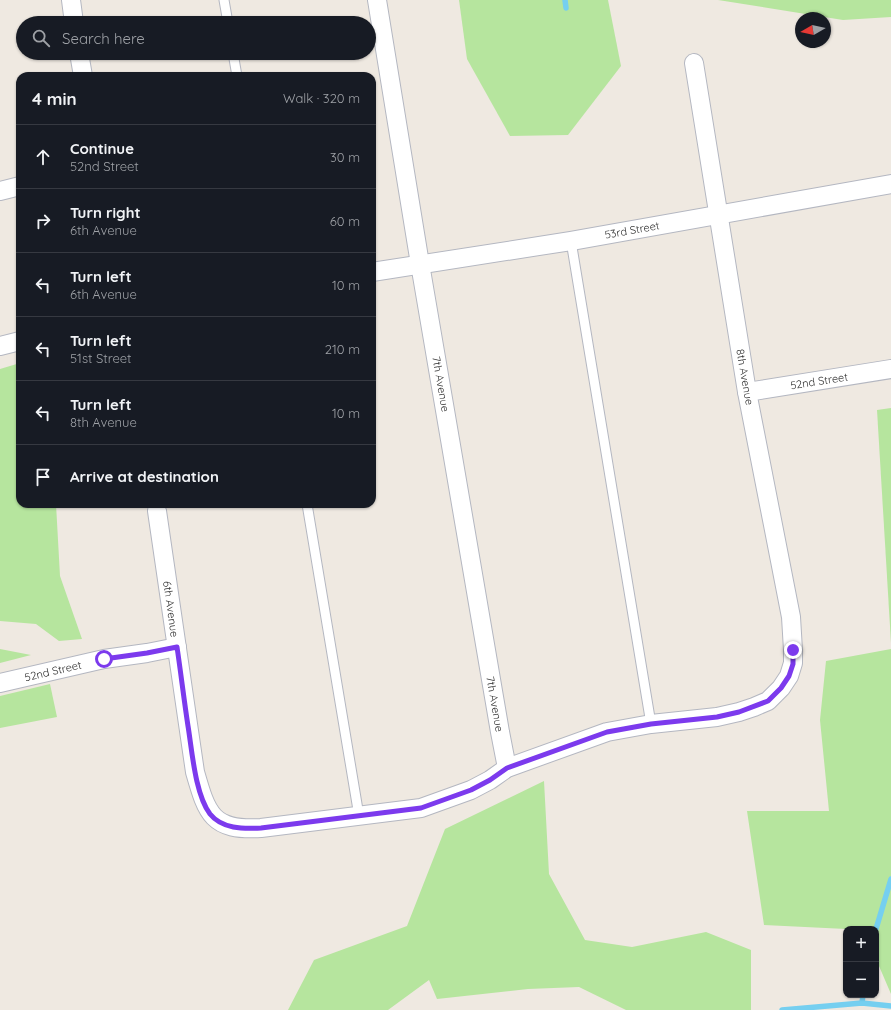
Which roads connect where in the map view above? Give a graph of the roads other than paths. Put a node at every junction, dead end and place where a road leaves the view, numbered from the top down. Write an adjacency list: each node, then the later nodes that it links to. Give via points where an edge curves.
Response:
1 (71, 0): 4 (street)
2 (224, 0): 5 (lane)
3 (377, 0): 16 (street, 7th Avenue)
4 (73, 16)
5 (227, 16)
6 (80, 60): 9 (street)
7 (234, 60): 10 (lane)
8 (694, 63): 14 (street, 8th Avenue)
9 (82, 72)
10 (236, 72)
11 (891, 184): 14 (street, 53rd Street)
12 (16, 187): 13 (street)
13 (0, 191)
14 (719, 214): 15 (street, 53rd Street); 21 (street, 8th Avenue)
15 (571, 241): 16 (street, 53rd Street); 26 (lane)
16 (420, 264): 17 (street, 53rd Street); 27 (street, 7th Avenue)
17 (376, 271)
18 (16, 342): 19 (street)
19 (0, 346)
20 (891, 369): 21 (street, 52nd Street)
21 (747, 392): 26 (street, 8th Avenue, via 790,617 793,664 781,688 768,701 717,717)
22 (308, 508): 28 (lane)
23 (157, 511): 24 (street, 6th Avenue)
24 (177, 647): 25 (street, 52nd Street, via 104,659); 29 (street, 6th Avenue, via 195,772 204,803)
25 (0, 683)
26 (651, 724): 27 (street, 8th Avenue, via 607,732)
27 (507, 768): 28 (street, 8th Avenue, via 471,790 421,808)
28 (359, 816): 29 (street, 8th Avenue, via 244,829 230,827)
29 (218, 820)

